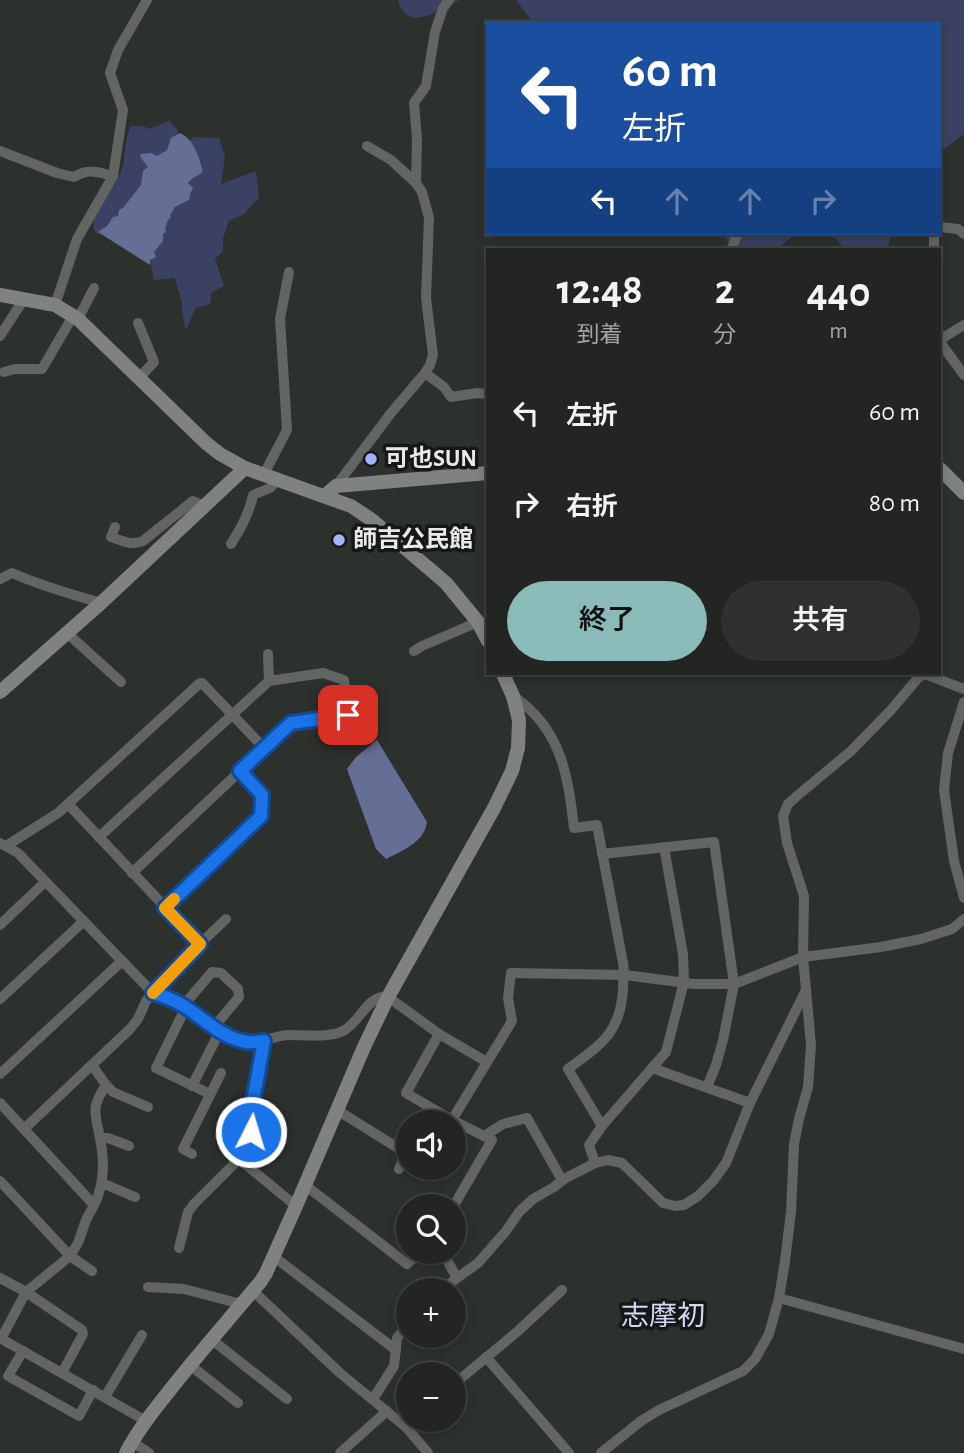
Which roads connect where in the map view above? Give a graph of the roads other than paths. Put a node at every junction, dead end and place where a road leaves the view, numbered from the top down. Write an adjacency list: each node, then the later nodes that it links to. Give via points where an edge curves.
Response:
1 (147, 0): 5 (street, via 110,73 123,110)
2 (449, 0): 6 (street, via 435,32 426,86 414,103)
3 (367, 146): 6 (street)
4 (0, 151): 5 (street, via 74,177 93,171)
5 (113, 176): 13 (street, via 77,239)
6 (416, 183): 23 (street, via 429,218 426,298 433,355)
7 (941, 227): 8 (street)
8 (964, 234)
9 (289, 272): 30 (street, via 280,318 287,430)
10 (94, 288): 14 (street)
11 (0, 295): 12 (street)
12 (24, 299): 13 (street); 17 (street)
13 (55, 305): 14 (street)
14 (76, 317): 22 (street, via 42,369); 25 (street)
15 (138, 323): 25 (street, via 154,362)
16 (964, 325): 18 (street)
17 (0, 336)
18 (941, 336)
19 (941, 341): 20 (street)
20 (950, 358): 21 (street); 24 (street)
21 (941, 364)
22 (4, 372)
23 (425, 373): 26 (street, via 452,397); 31 (street)
24 (963, 374)
25 (139, 378): 27 (street, via 206,443)
26 (486, 394)
27 (245, 468): 30 (street); 34 (street)
28 (941, 470): 32 (street)
29 (486, 473): 31 (street)
30 (270, 478): 33 (street); 36 (street, via 270,488 253,495 243,526)
31 (336, 485): 33 (street)
32 (964, 493)
33 (325, 496): 39 (street, via 351,506 382,529 446,583)
34 (204, 506): 35 (street, via 193,501 136,544 111,537); 38 (street)
35 (115, 527)
36 (231, 544)
37 (0, 579): 38 (street, via 12,573)
38 (101, 603): 40 (street)
39 (478, 622): 41 (street); 42 (street)
40 (66, 633): 48 (street); 50 (street)
41 (486, 637)
42 (414, 651)
43 (268, 654): 47 (street)
44 (503, 675): 51 (street)
45 (923, 675): 70 (street, via 851,751 785,811 787,843 804,896)
46 (928, 675): 49 (street)
47 (270, 681): 53 (street); 54 (street, via 323,673 344,680 348,715 291,723)
48 (121, 682)
49 (964, 689)
50 (0, 692)
51 (513, 696): 60 (street, via 540,721 559,751 574,828 597,825); 77 (street, via 519,720 512,771)
52 (964, 702): 63 (street, via 948,753 944,790)
53 (233, 715): 54 (street); 56 (street, via 200,683); 57 (street)
54 (264, 748): 55 (street)
55 (240, 771): 61 (street); 64 (street, via 262,795 261,816)
56 (68, 804): 57 (street); 58 (street)
57 (99, 837): 61 (street)
58 (3, 844): 62 (street)
59 (664, 847): 60 (street); 73 (street); 74 (street, via 714,842)
60 (602, 854): 72 (street)
61 (132, 873): 64 (street)
62 (45, 882): 67 (street); 68 (street)
63 (964, 898)
64 (165, 908): 69 (street)
65 (226, 919): 69 (street)
66 (964, 919): 70 (street, via 952,929 921,939)
67 (84, 921): 71 (street); 78 (street)
68 (0, 925)
69 (200, 944): 76 (street)
70 (803, 957): 74 (street); 75 (street)
71 (122, 961): 76 (street); 87 (street)
72 (625, 975): 73 (street); 83 (street, via 512,973 508,998 512,1021); 99 (street, via 615,1025 597,1048 568,1069)
73 (684, 982): 74 (street); 85 (street, via 666,1052)
74 (734, 984): 90 (street, via 723,1040)
75 (807, 989): 92 (street); 128 (street, via 810,1067 794,1144)
76 (153, 993): 79 (street); 84 (street, via 130,1029)
77 (388, 997): 81 (street); 82 (street, via 374,999 342,1032 283,1035); 95 (street)
78 (0, 999)
79 (183, 1006): 80 (street); 80 (street, via 212,972 221,972 238,989 239,997); 89 (street, via 156,1068)
80 (217, 1029): 82 (street, via 248,1042); 89 (street)
81 (439, 1034): 83 (street); 96 (street, via 406,1093)
82 (264, 1041): 106 (street, via 251,1132)
83 (487, 1062): 97 (street)
84 (92, 1065): 88 (street); 100 (street)
85 (652, 1068): 90 (street); 99 (street)
86 (221, 1073): 91 (street)
87 (0, 1074)
88 (106, 1085): 94 (street); 102 (street, via 96,1103)
89 (192, 1086): 91 (street)
90 (707, 1087): 92 (street)
91 (210, 1094): 105 (street, via 183,1149)
92 (750, 1102): 107 (street, via 726,1163 713,1181 684,1205 663,1203 622,1163)
93 (0, 1103): 100 (street)
94 (148, 1107)
95 (337, 1110): 104 (street); 111 (street)
96 (436, 1110)
97 (458, 1110)
98 (466, 1126): 101 (street)
99 (602, 1126): 107 (street, via 589,1145)
100 (24, 1129): 114 (street)
101 (484, 1136): 108 (street, via 503,1124 527,1118); 112 (street, via 492,1140)
102 (100, 1138): 103 (street); 110 (street)
103 (129, 1146)
104 (396, 1147)
105 (192, 1154)
106 (239, 1159): 115 (street); 116 (street, via 188,1212)
107 (595, 1163): 108 (street)
108 (562, 1180): 123 (street, via 519,1212 478,1263)
109 (0, 1181): 118 (street)
110 (102, 1183): 113 (street); 114 (street)
111 (305, 1185): 115 (street); 117 (street)
112 (461, 1194)
113 (135, 1197)
114 (94, 1205): 118 (street)
115 (296, 1206): 119 (street)
116 (179, 1248)
117 (396, 1255)
118 (70, 1256): 121 (street); 127 (street)
119 (273, 1256): 126 (street); 134 (street)
120 (449, 1264): 123 (street)
121 (92, 1271)
122 (0, 1278): 127 (street)
123 (457, 1278)
124 (148, 1287): 129 (street, via 184,1289)
125 (562, 1290): 136 (street)
126 (253, 1291): 129 (street); 143 (street)
127 (26, 1292): 131 (street); 138 (street, via 82,1330)
128 (779, 1298): 133 (street); 154 (street, via 769,1334 749,1366 659,1409)
129 (241, 1304): 132 (street)
130 (142, 1335): 141 (street)
131 (1, 1339): 135 (street)
132 (211, 1339): 137 (street); 142 (street)
133 (964, 1349)
134 (396, 1350): 143 (street, via 394,1366)
135 (23, 1351): 138 (street); 140 (street, via 8,1376 19,1383 79,1416)
136 (486, 1357): 139 (street); 153 (street)
137 (190, 1365): 144 (street); 147 (street)
138 (62, 1373): 140 (street)
139 (466, 1374)
140 (93, 1390): 141 (street)
141 (105, 1397): 147 (street)
142 (287, 1399)
143 (373, 1399): 145 (street)
144 (237, 1403)
145 (387, 1411): 146 (street); 151 (street)
146 (396, 1419)
147 (146, 1421): 149 (street)
148 (410, 1432): 152 (street)
149 (129, 1448): 150 (street)
150 (149, 1453)
151 (340, 1453)
152 (428, 1453)
153 (569, 1453)
154 (601, 1453)

